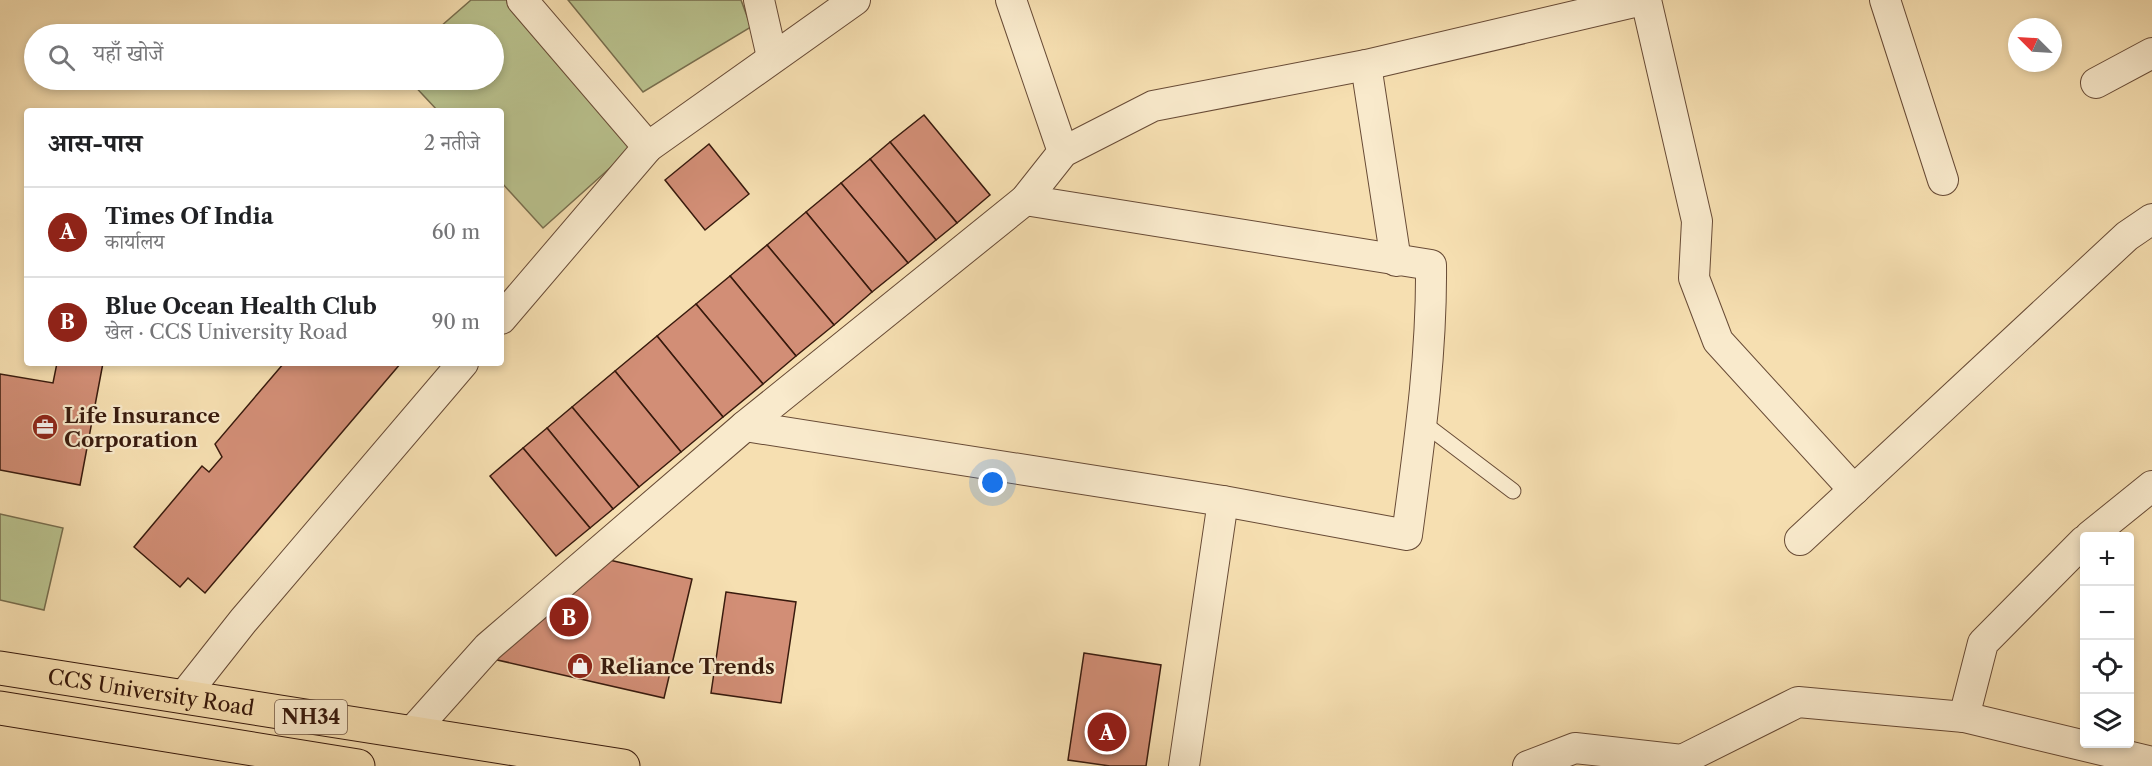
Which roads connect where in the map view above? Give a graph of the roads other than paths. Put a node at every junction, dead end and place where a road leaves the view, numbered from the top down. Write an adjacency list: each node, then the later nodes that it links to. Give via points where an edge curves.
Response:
1 (522, 0): 11 (street)
2 (759, 0): 8 (street)
3 (855, 0): 8 (street)
4 (1011, 0): 12 (street)
5 (1644, 0): 9 (street); 22 (street, via 1697,221 1694,278 1718,341)
6 (1885, 0): 13 (street)
7 (2152, 53): 10 (street)
8 (772, 57): 11 (street)
9 (1366, 65): 12 (street, via 1153,106); 16 (street)
10 (2096, 82)
11 (648, 147): 17 (street)
12 (1063, 152): 14 (street)
13 (1943, 180)
14 (1025, 200): 16 (street); 20 (street)
15 (2152, 219): 22 (street, via 2127,236)
16 (1396, 261): 19 (street, via 1431,266)
17 (504, 315)
18 (460, 366): 29 (street)
19 (1422, 422): 23 (lane); 24 (street, via 1407,535)
20 (745, 426): 24 (street); 32 (street, via 488,647)
21 (2152, 486): 25 (street)
22 (1854, 489): 26 (street)
23 (1513, 491)
24 (1223, 501): 36 (street)
25 (2096, 532)
26 (1800, 540)
27 (2080, 546): 31 (street, via 1983,643)
28 (0, 668): 29 (highway, CCS University Road / NH34)
29 (183, 697): 32 (highway, CCS University Road / NH34)
30 (0, 708): 34 (highway, CCS University Road / NH34)
31 (1964, 717): 33 (street); 37 (street, via 1798,702 1682,760 1575,748)
32 (412, 732): 35 (highway, CCS University Road / NH34)
33 (2152, 762)
34 (358, 766)
35 (623, 766)
36 (1184, 766)
37 (1528, 766)

